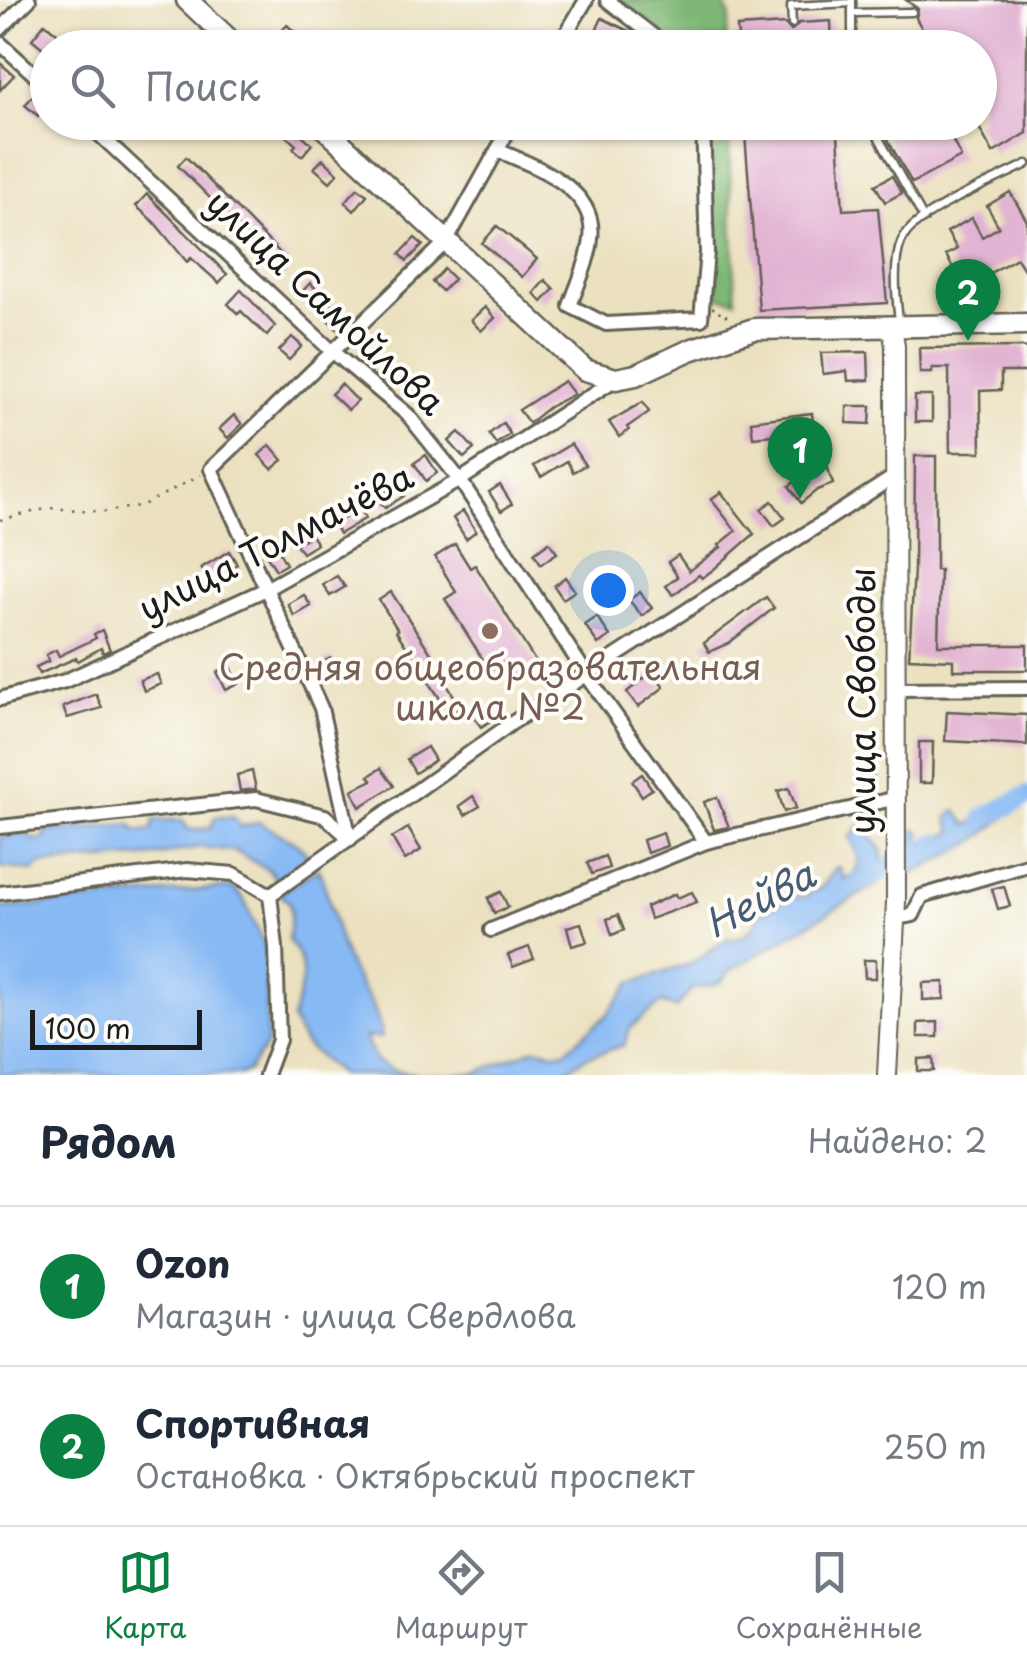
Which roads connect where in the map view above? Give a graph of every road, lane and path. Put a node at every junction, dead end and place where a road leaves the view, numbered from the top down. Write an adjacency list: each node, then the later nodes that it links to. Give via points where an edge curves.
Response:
1 (29, 0): 9 (street)
2 (187, 0): 10 (main road)
3 (586, 0): 11 (street)
4 (607, 0): 12 (street)
5 (852, 2): 6 (lane); 8 (lane, via 791,6)
6 (852, 12): 7 (lane); 13 (lane)
7 (912, 12)
8 (792, 24)
9 (0, 29)
10 (219, 30)
11 (568, 30)
12 (646, 30)
13 (852, 30)
14 (0, 43): 15 (street)
15 (30, 70)
16 (105, 140): 29 (street, улица Самойлова)
17 (337, 140): 24 (main road)
18 (503, 140): 21 (street)
19 (704, 140): 25 (street)
20 (880, 140): 23 (lane)
21 (497, 150): 24 (street); 25 (street, via 556,175 590,213 592,239 570,306 606,324 701,319)
22 (1027, 164): 23 (lane)
23 (924, 220): 28 (lane, via 904,236 895,276)
24 (446, 242): 29 (street); 30 (main road, via 585,370)
25 (703, 298): 26 (path, via 726,315)
26 (725, 324)
27 (1027, 324): 28 (main road)
28 (896, 327): 30 (main road, via 754,329); 32 (main road, улица Свободы)
29 (333, 352): 31 (street); 33 (street, улица Самойлова, via 408,415)
30 (616, 379): 33 (street, улица Толмачёва)
31 (211, 469): 34 (path, via 143,505 106,512 49,508); 35 (street)
32 (895, 476): 36 (street); 38 (main road, улица Свободы)
33 (460, 480): 35 (street, улица Толмачёва); 36 (street, улица Самойлова)
34 (0, 520)
35 (266, 588): 39 (street, улица Толмачёва, via 65,682); 42 (street, via 321,708)
36 (588, 677): 42 (street); 43 (street, улица Самойлова)
37 (1027, 688): 38 (street)
38 (895, 689): 40 (main road, улица Свободы)
39 (0, 699)
40 (897, 798): 43 (street); 47 (main road, улица Свободы)
41 (0, 827): 42 (street, via 256,799 325,816)
42 (350, 838): 46 (street)
43 (706, 842): 48 (street)
44 (1027, 865): 47 (street, via 922,896 913,915)
45 (0, 892): 46 (street, via 187,870 234,874)
46 (270, 895): 49 (street, via 280,1040)
47 (896, 910): 50 (main road, улица Свободы)
48 (490, 930)
49 (266, 1075)
50 (886, 1075)

